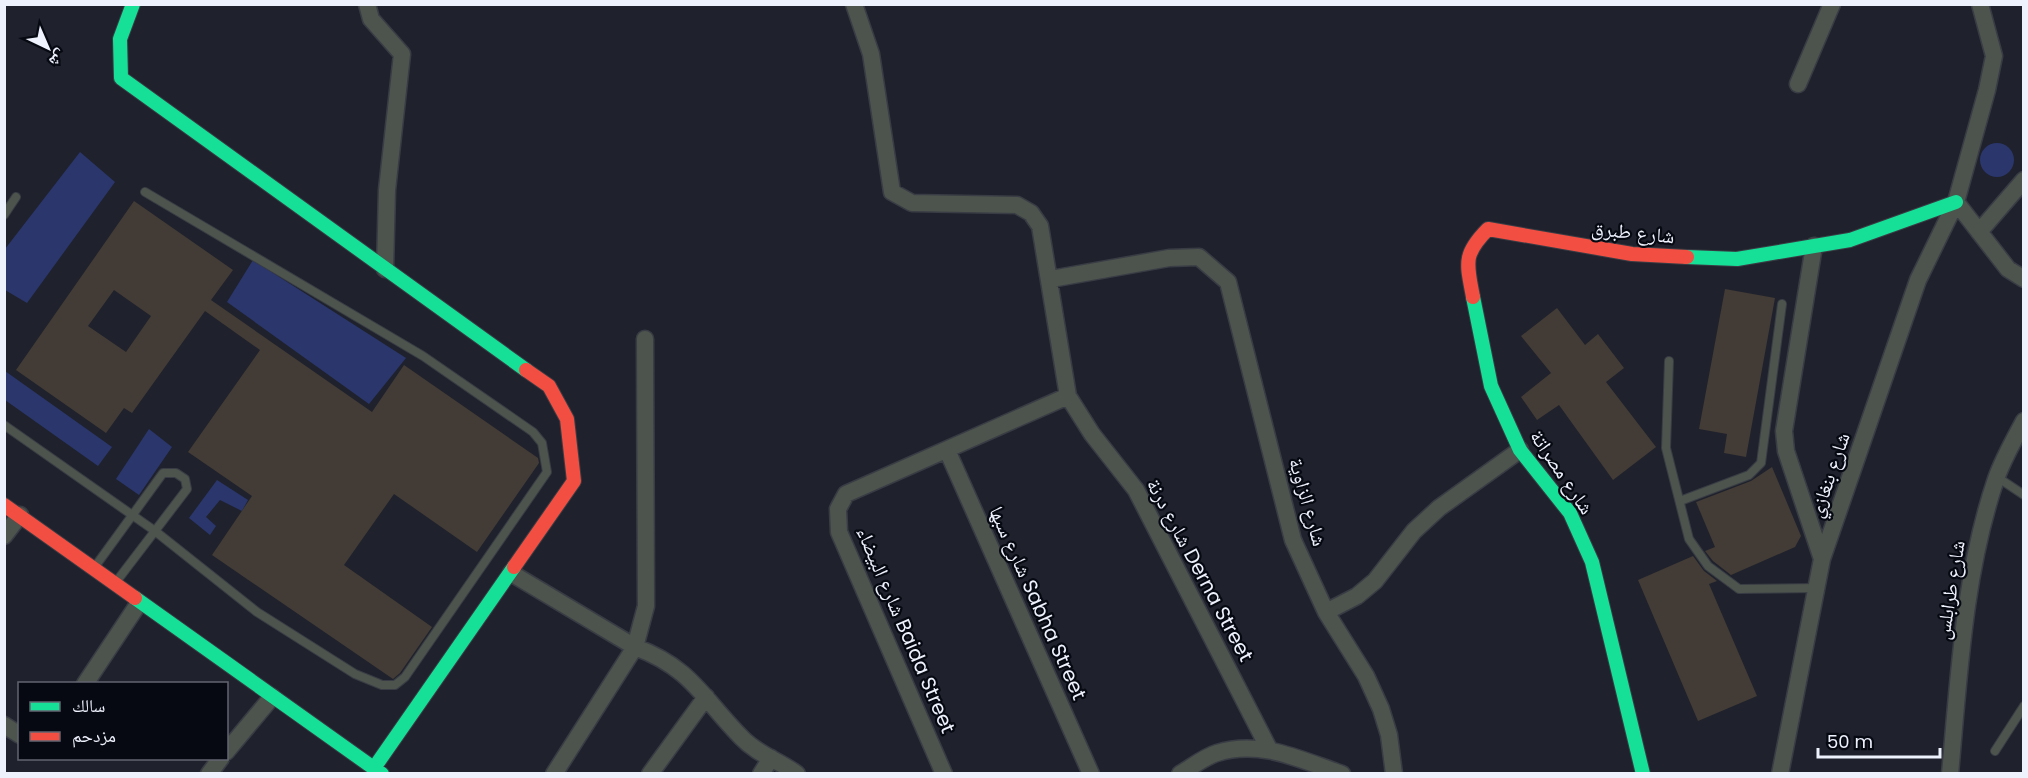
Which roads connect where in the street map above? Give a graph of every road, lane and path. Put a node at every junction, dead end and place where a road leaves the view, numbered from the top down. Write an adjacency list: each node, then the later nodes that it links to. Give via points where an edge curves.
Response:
1 (133, 4): 15 (street, via 120,39 121,78)
2 (367, 4): 15 (street, via 371,20 402,54 387,190)
3 (855, 4): 16 (street, شارع درنة Derna Street, via 872,54 892,192 912,203 1017,205 1031,213 1040,226)
4 (1832, 4): 6 (street)
5 (1980, 4): 10 (street, شارع بنغازي, via 1994,56)
6 (1798, 84)
7 (2024, 180): 12 (street)
8 (146, 192): 32 (lane, via 423,356 533,432 542,444 547,472 446,621 395,685 382,685 355,674 256,612)
9 (16, 197): 11 (lane)
10 (1956, 202): 12 (street); 13 (street, via 1850,240); 34 (street, شارع بنغازي, via 1918,280)
11 (4, 215)
12 (1979, 232): 17 (street, via 2008,269)
13 (1814, 246): 14 (street, شارع طبرق, via 1737,259 1632,254 1488,229 1474,243); 34 (street, via 1784,431 1786,451)
14 (1466, 261): 25 (street, شارع مصراتة, via 1491,386)
15 (385, 269): 36 (street, via 549,387 567,419 574,481)
16 (1051, 279): 21 (street, شارع درنة Derna Street); 40 (street, شارع الزاوية, via 1169,258 1199,257 1228,282 1293,540)
17 (2024, 279)
18 (1782, 304): 28 (lane, via 1761,463 1749,475)
19 (645, 339): 41 (street, via 646,606)
20 (1669, 361): 28 (lane, via 1666,448)
21 (1068, 396): 24 (street, شارع البيضاء Baida Street); 48 (street, شارع درنة Derna Street, via 1136,490)
22 (2024, 421): 26 (street, شارع طرابلس)
23 (4, 425): 31 (lane)
24 (947, 450): 59 (street, شارع البيضاء Baida Street, via 846,494 838,509 839,532); 60 (street, شارع سبها Sabha Street)
25 (1520, 450): 40 (street, via 1439,508 1358,596); 64 (street, شارع مصراتة, via 1570,513 1592,562)
26 (1997, 477): 27 (lane); 66 (street, شارع طرابلس, via 1978,542 1962,644)
27 (2024, 495)
28 (1680, 501): 38 (lane, via 1689,538 1708,566 1731,584 1739,589)
29 (4, 505): 30 (street)
30 (20, 515): 33 (street); 35 (street)
31 (134, 516): 32 (lane); 32 (lane, via 163,473 176,473 184,479 187,489); 35 (lane)
32 (155, 531): 37 (lane)
33 (4, 536)
34 (1822, 559): 38 (street, شارع بنغازي)
35 (93, 570): 37 (street)
36 (511, 573): 41 (street); 53 (street)
37 (114, 585): 39 (street)
38 (1817, 588): 65 (street, شارع بنغازي)
39 (139, 603): 42 (street); 43 (street)
40 (1326, 612): 63 (street, شارع الزاوية, via 1366,676 1381,709)
41 (635, 647): 44 (street, via 656,655 692,679); 55 (street)
42 (86, 682)
43 (272, 697): 49 (street); 53 (street)
44 (706, 697): 51 (street, via 744,740); 56 (street)
45 (2024, 706): 50 (lane)
46 (4, 725): 47 (street)
47 (18, 734)
48 (1269, 749): 61 (street, via 1241,747 1215,753); 62 (street)
49 (228, 750)
50 (1995, 751)
51 (771, 758): 57 (street); 58 (street)
52 (220, 760): 54 (street)
53 (378, 771)
54 (209, 774)
55 (554, 774)
56 (650, 774)
57 (761, 774)
58 (797, 774)
59 (944, 774)
60 (1091, 774)
61 (1180, 774)
62 (1342, 774)
63 (1394, 774)
64 (1643, 774)
65 (1780, 774)
66 (1950, 774)

